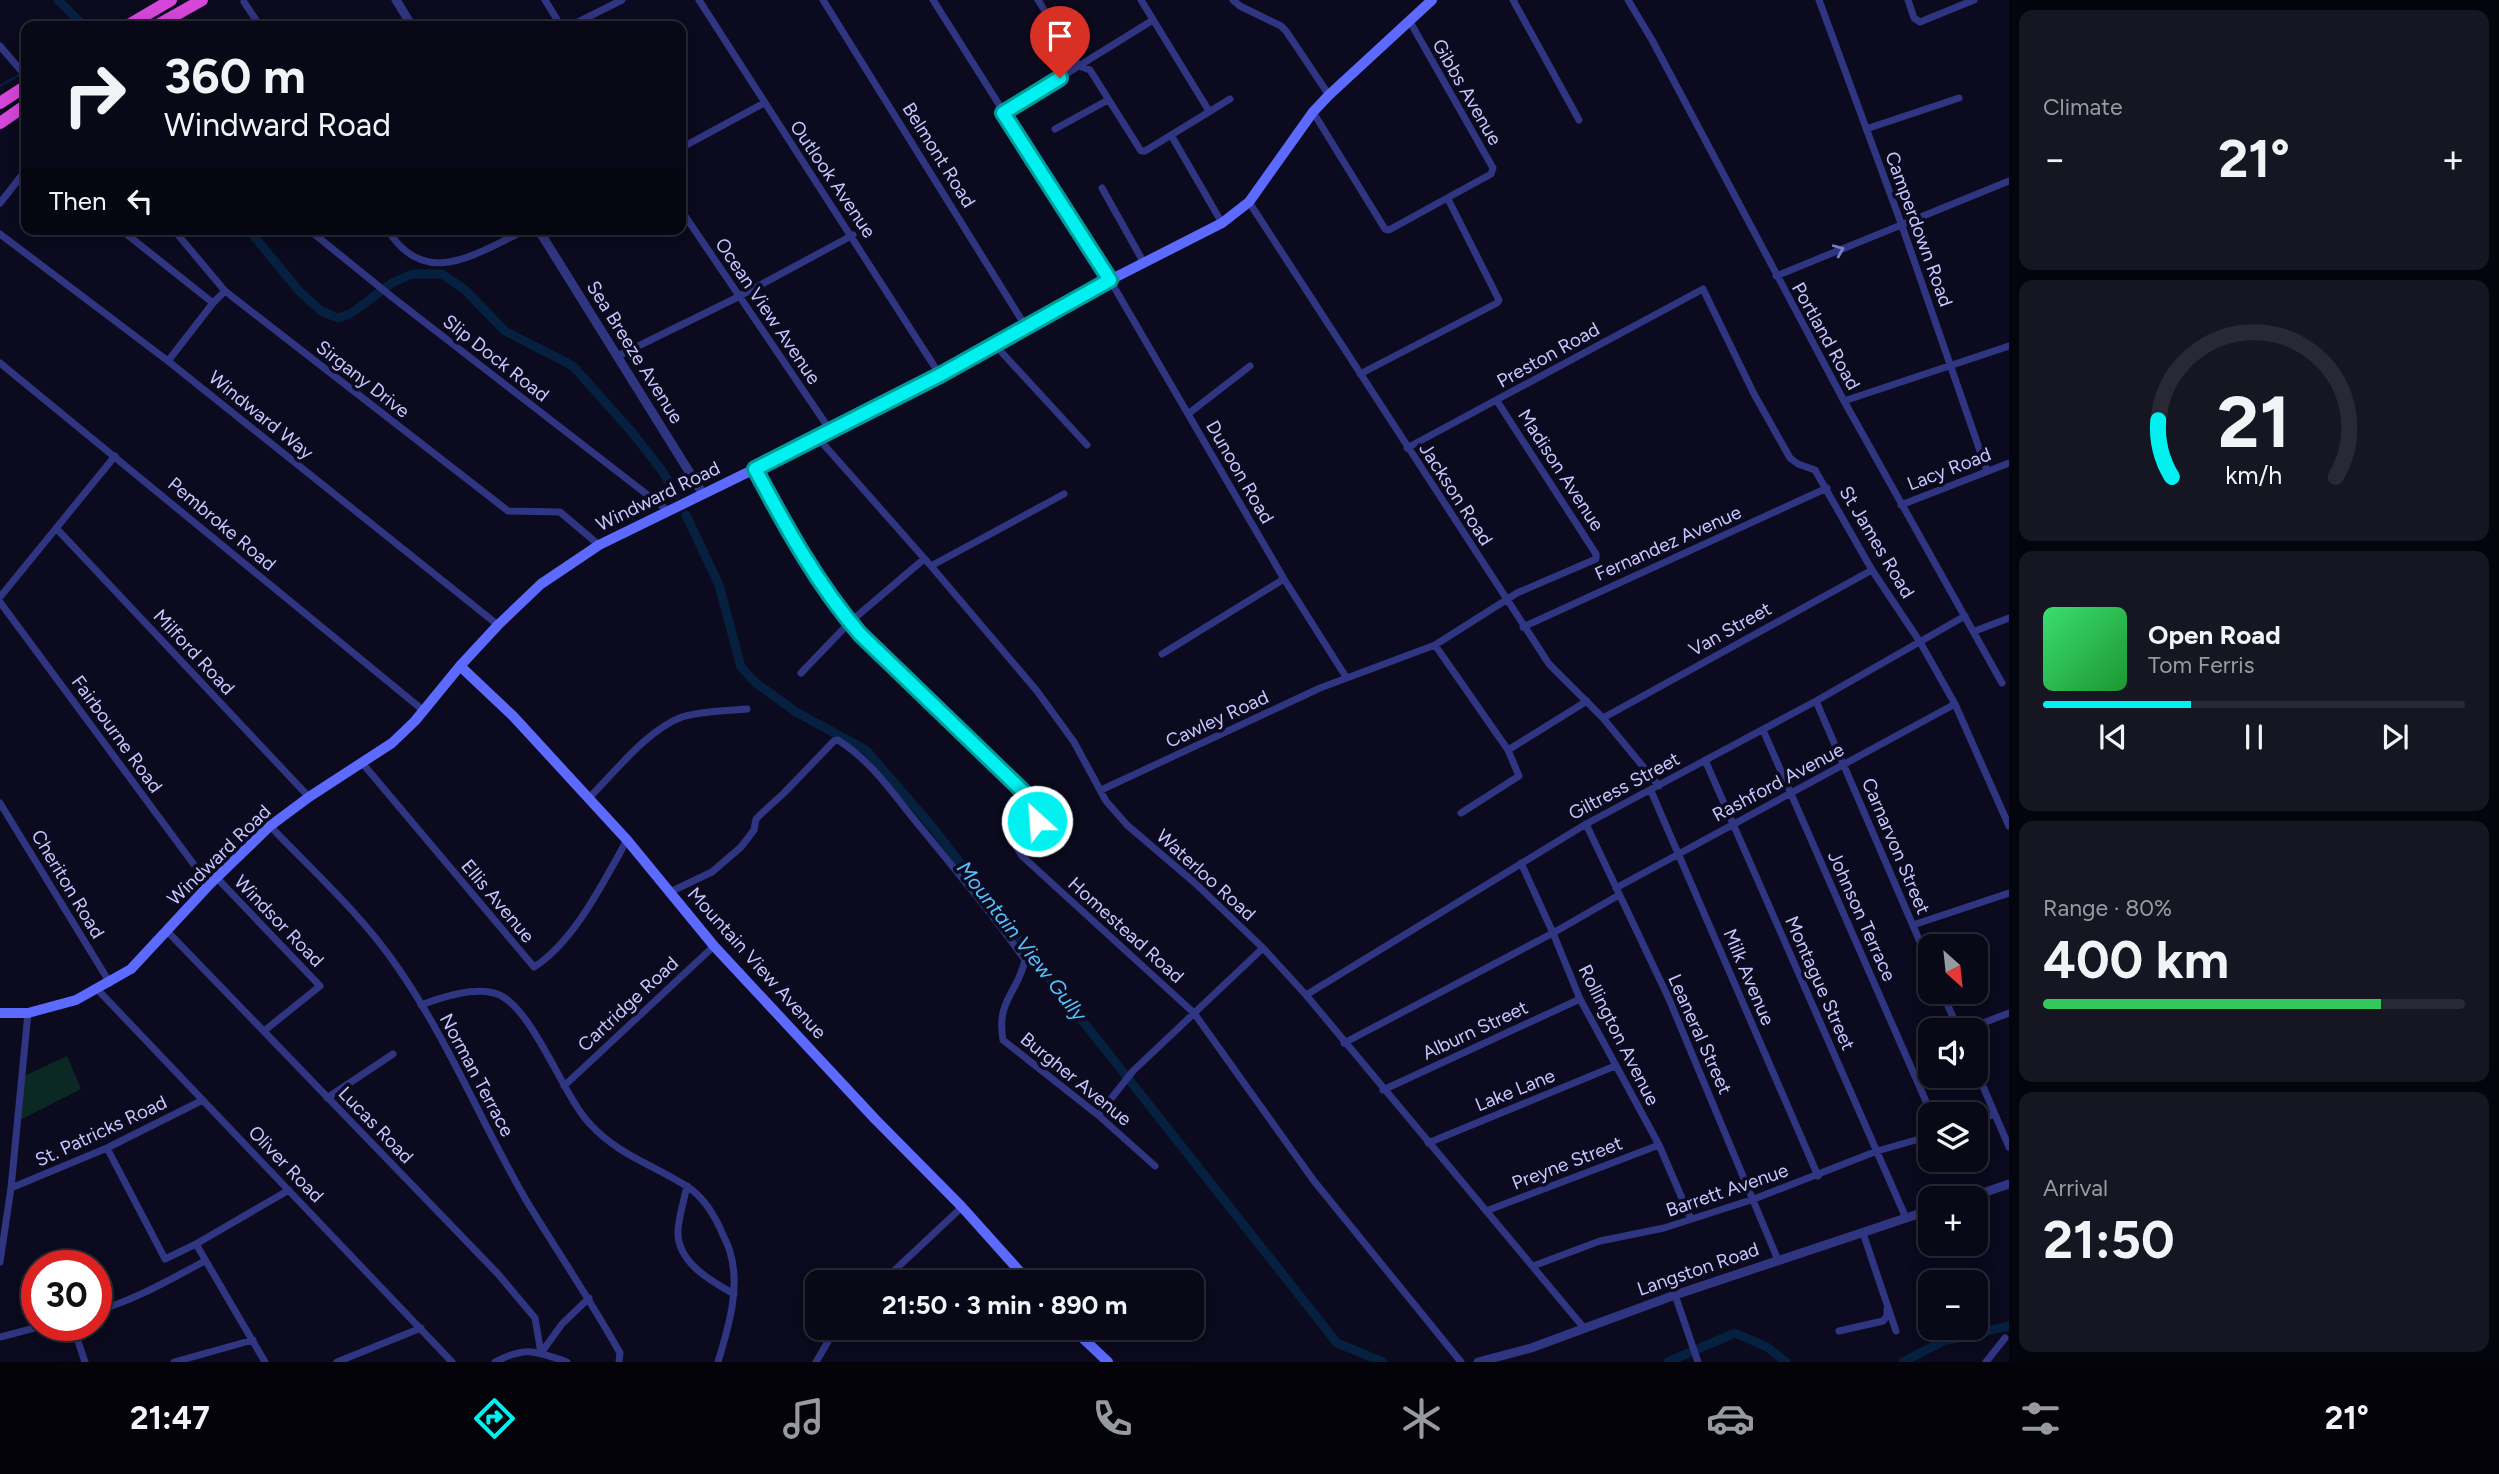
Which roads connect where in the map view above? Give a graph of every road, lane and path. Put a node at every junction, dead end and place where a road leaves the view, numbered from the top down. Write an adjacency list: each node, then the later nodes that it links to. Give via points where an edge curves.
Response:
1 (171, 0): 21 (highway)
2 (202, 0): 22 (highway)
3 (396, 0): 24 (street)
4 (545, 0): 25 (street)
5 (622, 0): 26 (street)
6 (699, 0): 36 (street, Outlook Avenue)
7 (823, 0): 71 (street, Belmont Road)
8 (933, 0): 40 (street, Dunoon Road)
9 (1038, 0): 28 (street)
10 (1141, 0): 19 (street)
11 (1233, 0): 31 (street, via 1286,31)
12 (1432, 0): 20 (main road, Windward Road)
13 (1513, 0): 41 (street)
14 (1628, 0): 65 (street, Portland Road)
15 (1819, 0): 44 (street, Camperdown Road)
16 (1908, 0): 17 (street, via 1920,22)
17 (1974, 0)
18 (244, 2): 23 (street)
19 (1153, 20): 28 (street); 38 (street)
20 (1409, 20): 31 (main road, Windward Road); 51 (street, Gibbs Avenue, via 1493,168 1491,174)
21 (135, 21)
22 (165, 21)
23 (257, 21)
24 (409, 21)
25 (558, 21)
26 (580, 21)
27 (0, 46): 29 (street)
28 (1079, 66): 34 (street, via 1090,71); 40 (street)
29 (21, 75)
30 (21, 84): 35 (highway)
31 (1329, 95): 39 (main road, Windward Road)
32 (1959, 98): 44 (street)
33 (1230, 99): 38 (street)
34 (1108, 100): 43 (street); 45 (street, via 1141,151)
35 (0, 103)
36 (764, 103): 46 (street); 63 (street, Outlook Avenue)
37 (21, 108): 42 (highway)
38 (1209, 111): 45 (street)
39 (1313, 112): 51 (street, Gibbs Avenue, via 1385,229); 52 (main road, Windward Road)
40 (1003, 113): 66 (street, Dunoon Road)
41 (1579, 120)
42 (0, 123)
43 (1055, 129)
44 (1866, 130): 55 (street, Camperdown Road)
45 (1171, 135): 54 (street)
46 (686, 145)
47 (21, 176): 50 (street)
48 (2009, 180): 55 (street)
49 (1102, 188): 64 (street)
50 (1, 199)
51 (1448, 199): 79 (street, via 1499,296 1497,303)
52 (1249, 202): 54 (main road, Windward Road); 79 (street, Jackson Road)
53 (686, 218): 69 (street, Ocean View Avenue)
54 (1222, 223): 64 (main road, Windward Road)
55 (1901, 223): 65 (street, one-way to 55); 77 (street, Camperdown Road)
56 (0, 234): 75 (street, Windward Way)
57 (128, 235): 70 (street)
58 (178, 235): 68 (street, Sirgany Drive)
59 (316, 235): 96 (street, Slip Dock Road)
60 (391, 235): 61 (street, via 411,258 428,264 454,263)
61 (515, 235)
62 (542, 235): 74 (street, Sea Breeze Avenue)
63 (853, 235): 69 (street); 80 (street, Outlook Avenue)
64 (1144, 264): 66 (main road, Windward Road)
65 (1776, 276): 82 (street, Portland Road)
66 (1110, 280): 71 (main road, Windward Road); 83 (street, Dunoon Road)
67 (1703, 289): 81 (street, Preston Road); 92 (street, St James Road, via 1790,458 1815,470)
68 (225, 291): 70 (street); 98 (street, Sirgany Drive, via 508,511 559,512)
69 (738, 297): 74 (street); 84 (street, Ocean View Avenue)
70 (213, 303): 75 (street)
71 (1026, 327): 72 (main road, Windward Road)
72 (994, 344): 80 (main road, Windward Road); 86 (street)
73 (2009, 346): 77 (street)
74 (618, 356): 93 (street, Sea Breeze Avenue)
75 (168, 361): 110 (street, Windward Way)
76 (0, 363): 88 (street, Pembroke Road)
77 (1951, 365): 82 (street); 91 (street, Camperdown Road)
78 (1251, 366): 83 (street)
79 (1360, 374): 87 (street, Jackson Road)
80 (940, 375): 84 (main road, Windward Road)
81 (1497, 401): 87 (street, Preston Road); 99 (street, Madison Avenue)
82 (1844, 401): 95 (street, Portland Road)
83 (1188, 414): 103 (street, Dunoon Road)
84 (830, 430): 85 (main road, Windward Road)
85 (818, 438): 90 (main road, Windward Road); 100 (street, Waterloo Road)
86 (1087, 444)
87 (1407, 448): 105 (street, Jackson Road)
88 (115, 456): 97 (street); 124 (street, Pembroke Road)
89 (2009, 463): 91 (street, Lacy Road)
90 (755, 469): 93 (main road, Windward Road); 109 (street, Homestead Road, via 814,575)
91 (1987, 471): 95 (street, Lacy Road)
92 (1827, 488): 102 (street, St James Road); 111 (street, Fernandez Avenue)
93 (703, 494): 96 (main road, Windward Road)
94 (1063, 494): 101 (street)
95 (1901, 505): 107 (street, Portland Road)
96 (667, 510): 98 (main road, Windward Road)
97 (56, 528): 104 (street); 135 (street, Milford Road)
98 (598, 545): 110 (main road, Windward Road, via 541,584)
99 (1597, 557): 105 (street, Cawley Road)
100 (924, 559): 101 (street, Waterloo Road); 109 (street)
101 (931, 566): 132 (street, Waterloo Road, via 1037,691)
102 (1872, 570): 113 (street, St James Road); 125 (street, Van Street)
103 (1284, 579): 115 (street); 118 (street, Dunoon Road)
104 (0, 597)
105 (1506, 599): 111 (street, Jackson Road); 114 (street, Cawley Road)
106 (0, 602): 146 (street, Fairbourne Road)
107 (1965, 616): 112 (street, Portland Road); 113 (street, Giltress Street)
108 (2009, 618): 112 (street)
109 (850, 622): 117 (street); 163 (street, Homestead Road, via 1033,801 1037,821 1017,840 1022,856)
110 (498, 625): 116 (main road, Windward Road)
111 (1523, 626): 120 (street, Jackson Road, via 1549,664)
112 (1975, 631): 119 (street, Portland Road)
113 (1920, 642): 121 (street, Giltress Street); 122 (street, St James Road)
114 (1435, 645): 118 (street, Cawley Road); 127 (street)
115 (1162, 654)
116 (460, 666): 124 (main road, Windward Road); 136 (main road, Mountain View Avenue, via 513,716)
117 (801, 673)
118 (1346, 677): 132 (street, Cawley Road)
119 (2002, 683)
120 (1587, 701): 125 (street, Jackson Road); 127 (street)
121 (1816, 701): 126 (street, Giltress Street); 130 (street, Carnarvon Street)
122 (1955, 704): 130 (street, Rashford Avenue); 142 (street, St James Road)
123 (747, 709): 136 (street, via 684,716 670,722)
124 (424, 711): 129 (main road, Windward Road)
125 (1603, 718): 131 (street, Jackson Road)
126 (1763, 730): 128 (street, Giltress Street); 134 (street, Johnson Terrace)
127 (1508, 750): 138 (street, via 1519,776)
128 (1705, 761): 131 (street, Giltress Street); 140 (street, Montague Street)
129 (363, 764): 135 (main road, Windward Road); 143 (street, Ellis Avenue, via 534,967 559,948)
130 (1843, 764): 134 (street, Rashford Avenue); 150 (street, Carnarvon Street)
131 (1659, 786): 133 (street, Giltress Street)
132 (1101, 790): 155 (street, Waterloo Road, via 1127,825)
133 (1651, 791): 139 (street, Giltress Street); 144 (street, Milk Avenue)
134 (1790, 793): 140 (street, Rashford Avenue); 175 (street, Johnson Terrace)
135 (309, 797): 141 (main road, Windward Road)
136 (588, 799): 143 (main road, Mountain View Avenue)
137 (0, 803): 156 (street, Cheriton Road)
138 (1461, 813)
139 (1586, 824): 145 (street, Giltress Street); 147 (street, Leaneral Street)
140 (1733, 824): 144 (street, Rashford Avenue); 184 (street, Montague Street)
141 (270, 826): 146 (main road, Windward Road); 160 (street, Norman Terrace, via 374,936)
142 (2009, 826)
143 (627, 839): 148 (main road, Mountain View Avenue)
144 (1678, 854): 147 (street, Rashford Avenue); 186 (street, Milk Avenue)
145 (1521, 863): 152 (street, Rollington Avenue); 158 (street, Giltress Street)
146 (212, 881): 151 (main road, Windward Road); 166 (street, Windsor Road, via 320,986)
147 (1617, 891): 152 (street, Rashford Avenue); 192 (street, Leaneral Street, via 1669,999)
148 (670, 892): 154 (main road, Mountain View Avenue); 177 (street, Burgher Avenue, via 712,872 741,847 761,814 838,740 857,752 881,778 1025,960 1003,1004 1003,1040)
149 (2009, 893): 150 (street)
150 (1913, 925): 153 (street, Carnarvon Street)
151 (167, 931): 156 (main road, Windward Road, via 131,968); 166 (street, Lucas Road)
152 (1553, 933): 159 (street, Rollington Avenue); 167 (street, Rashford Avenue)
153 (1918, 937)
154 (714, 946): 170 (street, Cartridge Road); 193 (main road, Mountain View Avenue)
155 (1263, 948): 158 (street, Waterloo Road); 163 (street)
156 (110, 982): 157 (main road, Windward Road)
157 (97, 989): 162 (main road, Windward Road); 174 (street, Oliver Road)
158 (1306, 995): 167 (street, Waterloo Road)
159 (1580, 999): 169 (street, Rollington Avenue); 172 (street, Alburn Street)
160 (421, 1004): 170 (street, via 481,992 507,999 524,1016); 208 (street, Norman Terrace, via 526,1200)
161 (0, 1013): 162 (main road, Windward Road)
162 (28, 1013): 189 (street)
163 (1194, 1013): 177 (street, via 1123,1081); 234 (street, Homestead Road, via 1314,1181)
164 (2009, 1013): 165 (street)
165 (1988, 1021)
166 (264, 1031): 173 (street, Lucas Road)
167 (1344, 1043): 172 (street, Waterloo Road)
168 (393, 1054): 173 (street)
169 (1615, 1066): 180 (street, Lake Lane); 181 (street, Rollington Avenue)
170 (564, 1086): 188 (street, via 589,1124 622,1152)
171 (1984, 1088): 176 (street)
172 (1383, 1090): 180 (street, Waterloo Road)
173 (327, 1098): 222 (street, Lucas Road, via 535,1318)
174 (203, 1100): 183 (street, St. Patricks Road); 190 (street, Oliver Road)
175 (1926, 1102)
176 (1995, 1114): 178 (street); 182 (street)
177 (1098, 1115): 185 (street, Burgher Avenue)
178 (1988, 1117)
179 (1918, 1139): 184 (street, Barrett Avenue)
180 (1428, 1143): 194 (street, Waterloo Road)
181 (1659, 1145): 194 (street, Preyne Street); 197 (street, Rollington Avenue)
182 (2009, 1147)
183 (107, 1148): 189 (street, St. Patricks Road); 199 (street, via 165,1259)
184 (1877, 1151): 186 (street, Barrett Avenue); 196 (street, Montague Street)
185 (1156, 1167)
186 (1818, 1176): 192 (street, Barrett Avenue)
187 (2009, 1184): 191 (street)
188 (687, 1186): 206 (street, via 704,1199 715,1217 731,1255); 206 (street, via 678,1230 683,1251 703,1274)
189 (11, 1188): 202 (street)
190 (289, 1191): 199 (street); 211 (street, Oliver Road)
191 (1988, 1191)
192 (1754, 1199): 197 (street, Barrett Avenue); 200 (street, Leaneral Street)
193 (962, 1207): 204 (street); 205 (main road, Mountain View Avenue)
194 (1486, 1211): 203 (street, Waterloo Road)
195 (1918, 1214): 196 (street, Langston Road)
196 (1906, 1218): 198 (street, Langston Road)
197 (1690, 1219): 203 (street, Barrett Avenue, via 1600,1241)
198 (1863, 1233): 200 (street, Langston Road); 209 (street)
199 (196, 1244): 201 (street)
200 (1778, 1260): 207 (street, Langston Road)
201 (205, 1261): 210 (street); 218 (street)
202 (0, 1262)
203 (1533, 1266): 212 (street, Waterloo Road)
204 (895, 1270)
205 (1018, 1270)
206 (734, 1294): 231 (street)
207 (1675, 1295): 212 (street, Langston Road); 236 (street)
208 (589, 1298): 222 (street); 230 (street, Norman Terrace, via 620,1353)
209 (1887, 1304): 213 (street, via 1883,1321); 214 (street)
210 (112, 1305)
211 (421, 1328): 226 (street); 227 (street, Oliver Road)
212 (1584, 1328): 235 (street, Langston Road)
213 (1839, 1331)
214 (1896, 1331)
215 (21, 1332): 216 (street)
216 (0, 1337)
217 (2005, 1338): 237 (street)
218 (253, 1340): 224 (street); 225 (street)
219 (829, 1340): 232 (street)
220 (1085, 1340): 233 (main road)
221 (78, 1341): 223 (street)
222 (541, 1353): 228 (street, via 511,1353); 229 (street)
223 (85, 1362)
224 (174, 1362)
225 (265, 1362)
226 (337, 1362)
227 (452, 1362)
228 (495, 1362)
229 (566, 1362)
230 (619, 1362)
231 (718, 1362)
232 (816, 1362)
233 (1108, 1362)
234 (1461, 1362)
235 (1478, 1362)
236 (1698, 1362)
237 (1986, 1362)

